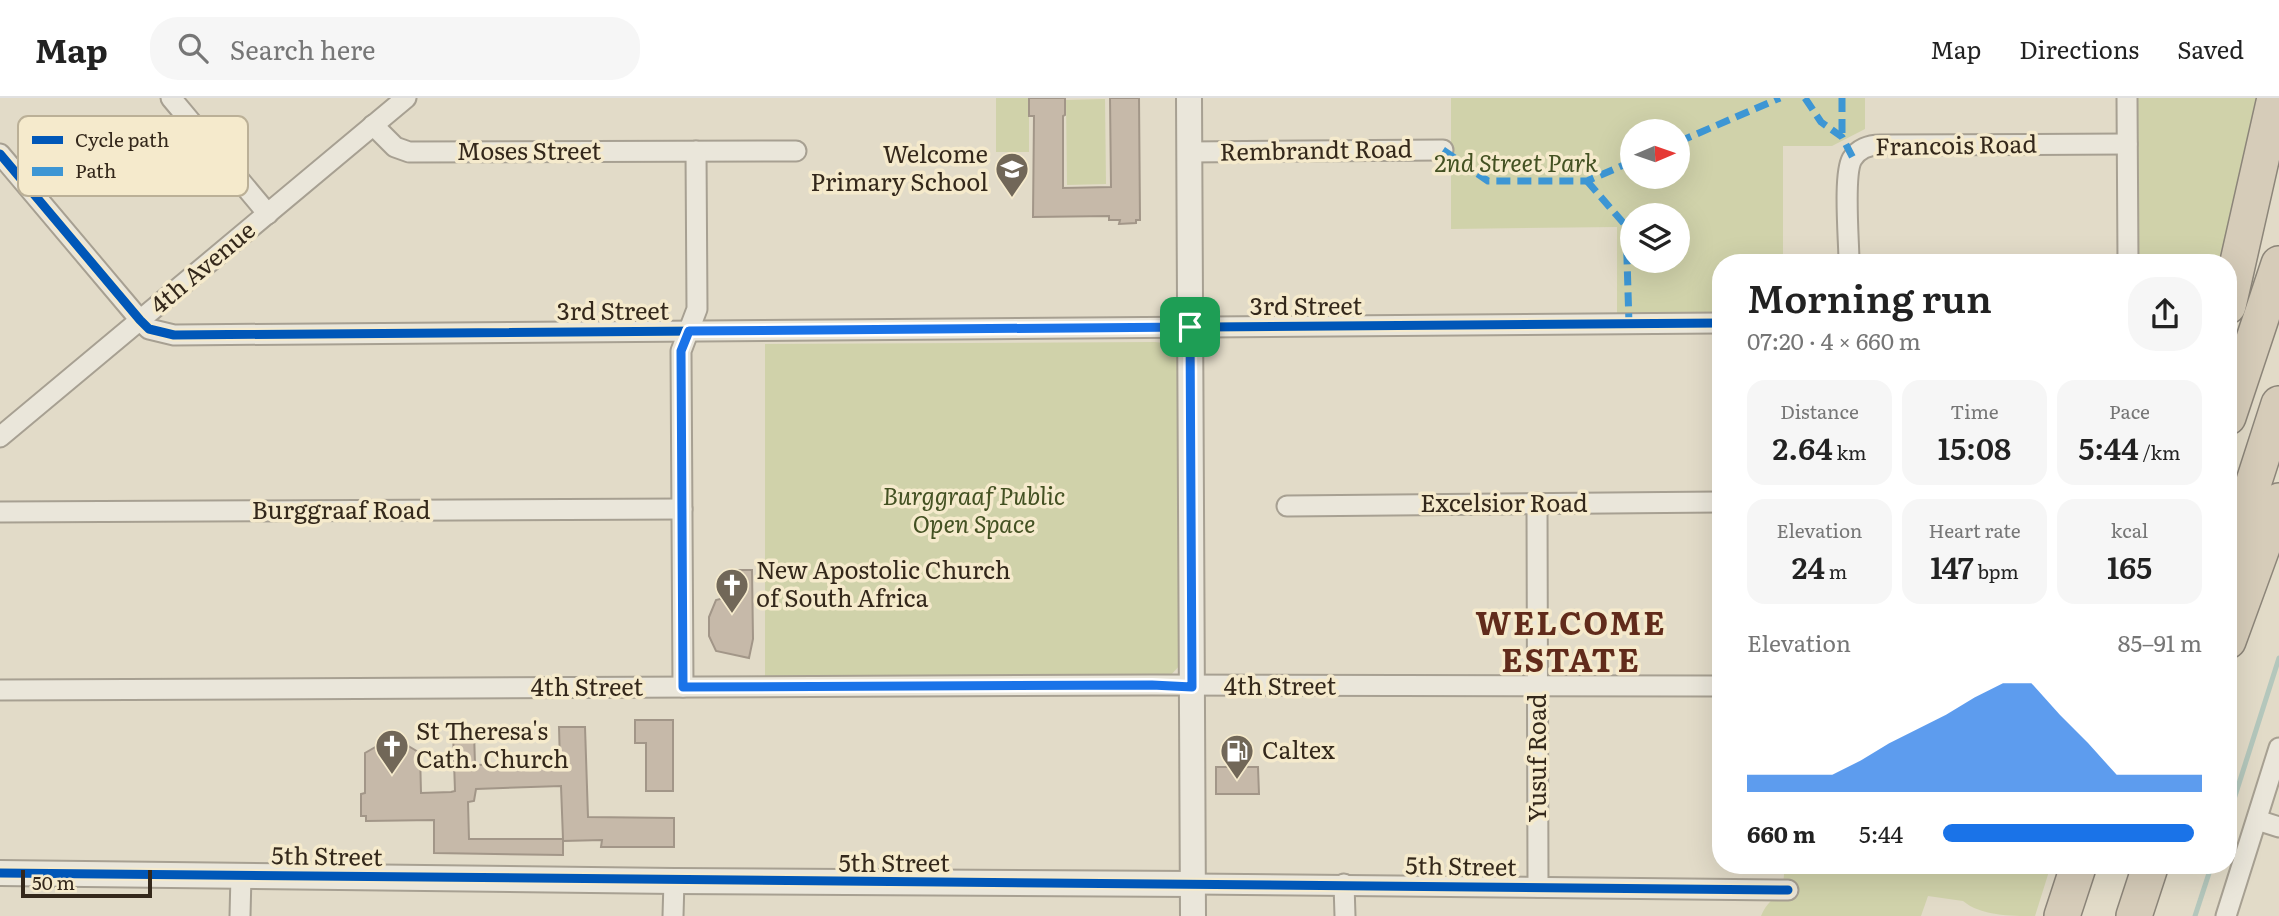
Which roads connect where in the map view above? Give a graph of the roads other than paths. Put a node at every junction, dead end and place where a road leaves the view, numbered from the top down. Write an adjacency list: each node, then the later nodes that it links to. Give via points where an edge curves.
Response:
1 (171, 98): 6 (street)
2 (406, 98): 7 (street, 4th Avenue)
3 (1189, 98): 12 (street)
4 (2127, 98): 8 (street)
5 (2275, 98): 21 (highway)
6 (186, 116)
7 (373, 125): 10 (street, Moses Street, via 395,147 409,152); 17 (street, 4th Avenue)
8 (2127, 144): 18 (street, Francois Road, via 1867,146 1853,158 1848,173); 19 (street)
9 (1443, 150): 12 (street, Rembrandt Road)
10 (696, 151): 11 (street, Moses Street); 25 (street, via 697,309)
11 (796, 151)
12 (1189, 152): 24 (street)
13 (0, 154): 14 (street)
14 (18, 175)
15 (248, 190): 17 (street)
16 (35, 196): 22 (street)
17 (268, 214): 22 (street, 4th Avenue)
18 (1849, 254)
19 (2128, 254)
20 (2279, 264): 26 (highway)
21 (2237, 266)
22 (140, 320): 25 (street, 3rd Street, via 149,329 174,335); 28 (street, 4th Avenue)
23 (1712, 323): 24 (street, 3rd Street)
24 (1190, 327): 25 (street, 3rd Street); 39 (street)
25 (689, 331): 33 (street, via 681,351)
26 (2237, 390)
27 (2279, 404): 35 (highway)
28 (2, 430)
29 (2279, 501): 36 (highway)
30 (1712, 502): 31 (street, Excelsior Road)
31 (1537, 503): 32 (street, Excelsior Road); 40 (street, Yusuf Road)
32 (1287, 506)
33 (682, 509): 34 (street, Burggraaf Road); 38 (street)
34 (0, 512)
35 (2237, 534)
36 (2237, 616)
37 (1712, 686): 40 (street, 4th Street)
38 (683, 687): 39 (street, 4th Street); 41 (street, 4th Street)
39 (1192, 687): 40 (street, 4th Street); 51 (street)
40 (1538, 687): 53 (street, Yusuf Road)
41 (0, 691)
42 (2279, 748): 43 (street)
43 (2257, 820): 44 (street); 62 (street)
44 (2279, 827)
45 (0, 873): 49 (street, 5th Street)
46 (2076, 874): 59 (highway)
47 (2127, 874): 60 (highway)
48 (2148, 874): 61 (highway)
49 (241, 875): 50 (street, 5th Street); 55 (street)
50 (674, 881): 51 (street, 5th Street); 56 (street)
51 (1194, 884): 52 (street, 5th Street); 57 (street)
52 (1345, 884): 53 (street, 5th Street); 58 (street)
53 (1538, 887): 54 (street, 5th Street)
54 (1788, 890)
55 (240, 916)
56 (673, 916)
57 (1194, 916)
58 (1345, 916)
59 (2062, 916)
60 (2113, 916)
61 (2134, 916)
62 (2226, 916)

